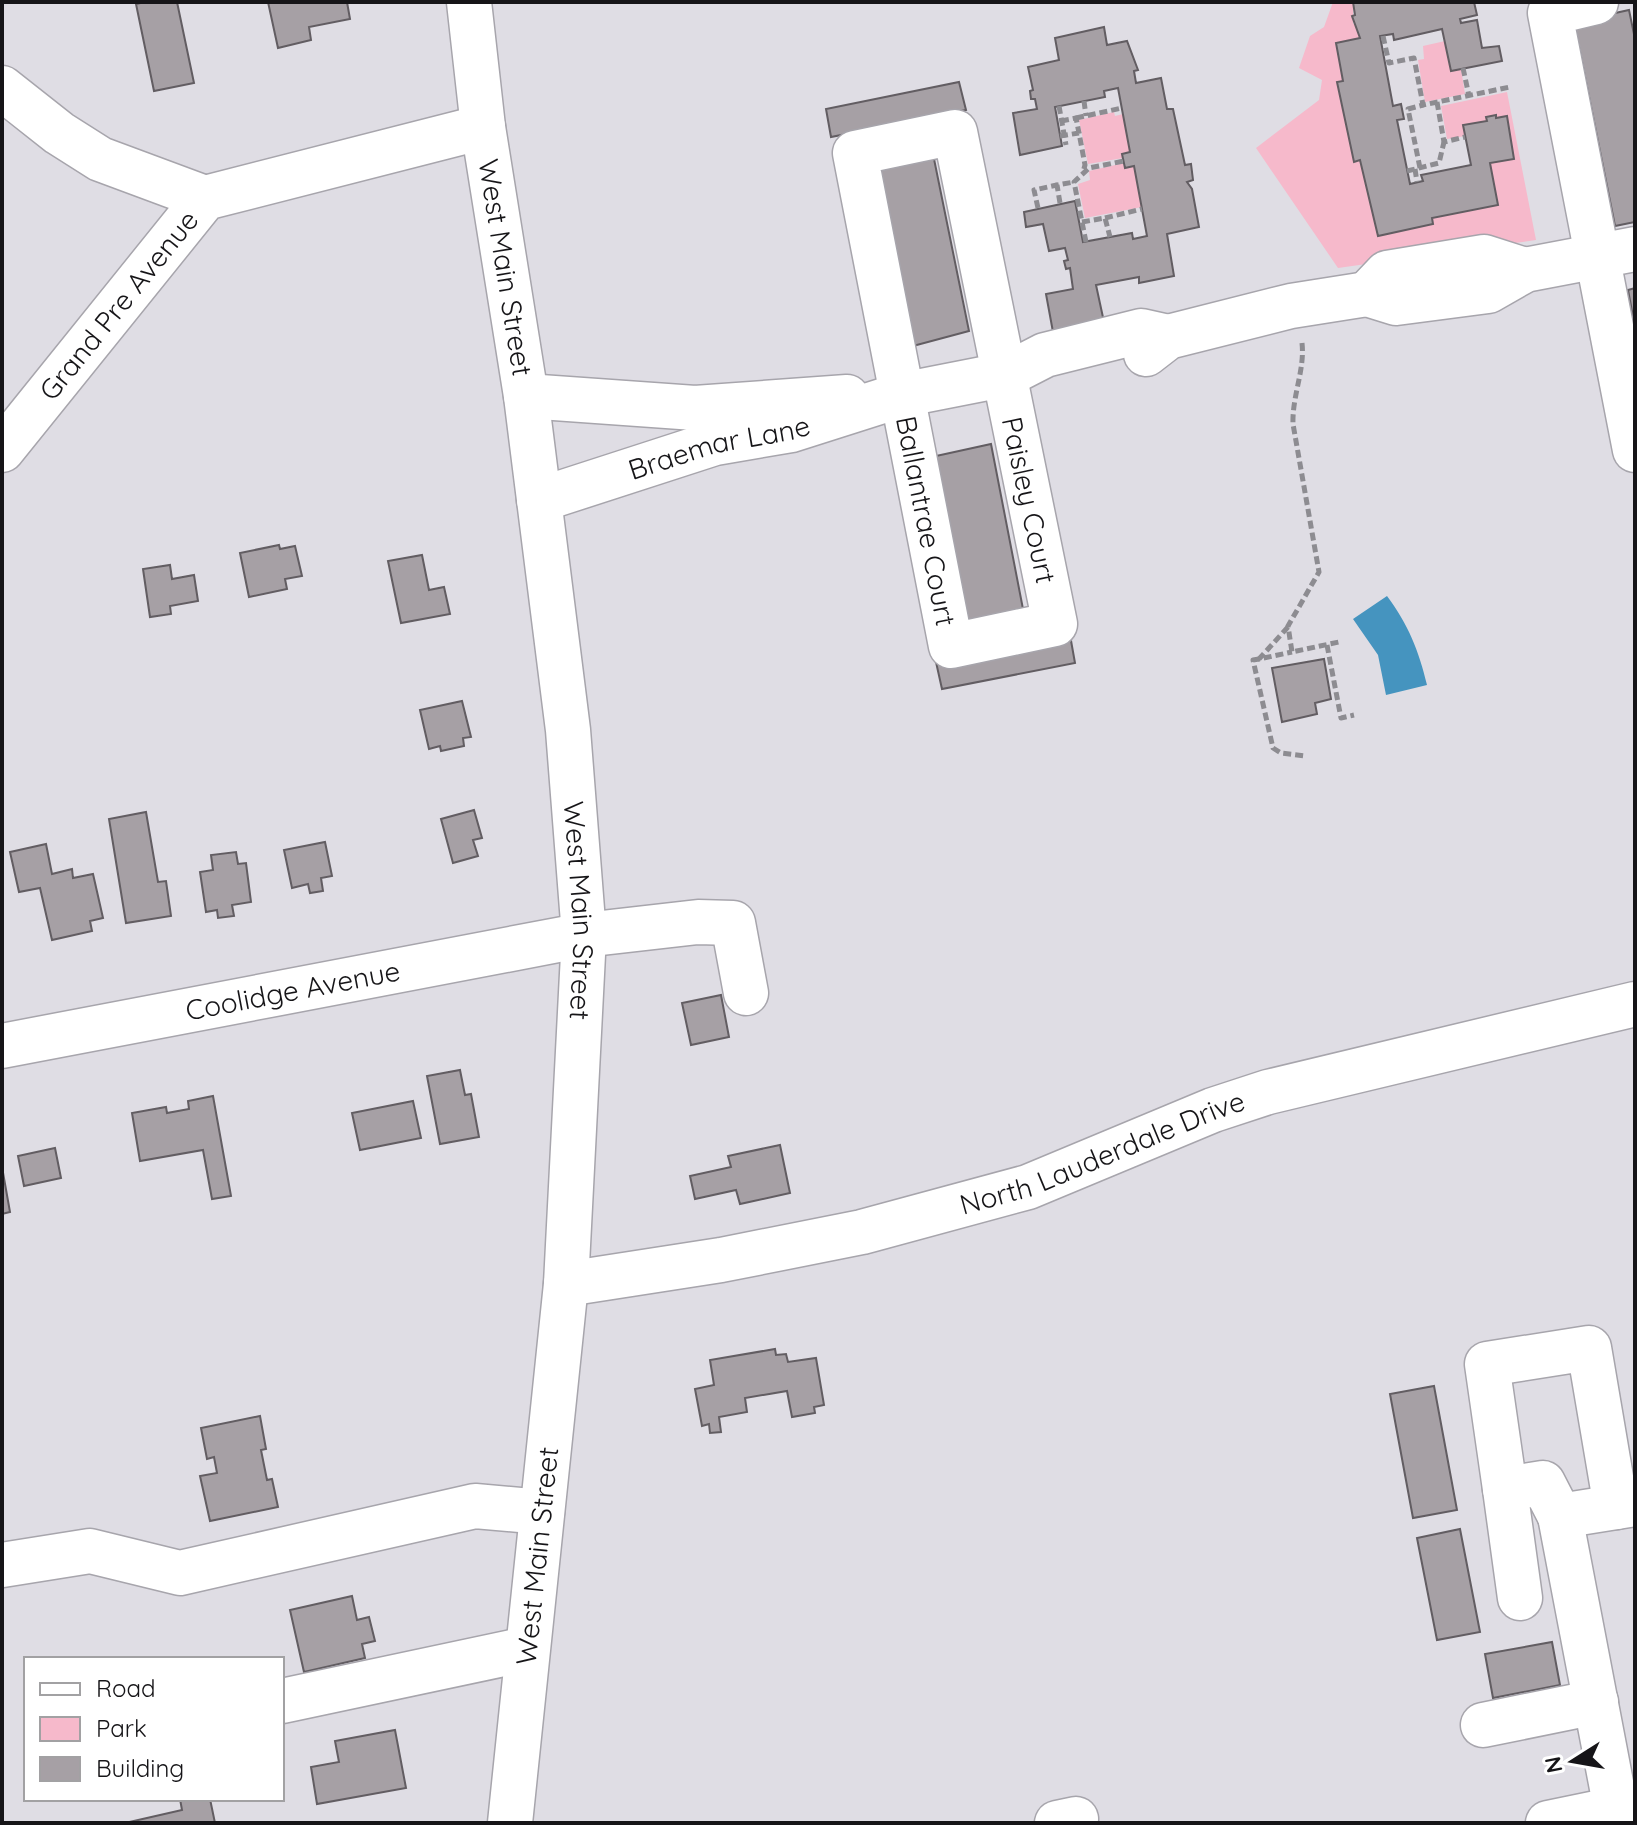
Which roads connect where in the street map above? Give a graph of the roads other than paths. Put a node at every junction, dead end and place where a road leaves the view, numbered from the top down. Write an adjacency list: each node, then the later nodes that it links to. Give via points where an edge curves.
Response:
1 (469, 2): 4 (street, West Main Street)
2 (1596, 2): 7 (street, via 1550,13)
3 (2, 88): 6 (street, via 100,159)
4 (483, 127): 6 (street, Grand Pre Avenue); 10 (street, West Main Street)
5 (855, 153): 8 (street, Paisley Court, via 955,132); 9 (street, Ballantrae Court)
6 (205, 198): 11 (street, Grand Pre Avenue)
7 (1616, 253): 8 (street, Braemar Lane, via 1525,270 1488,291 1396,303 1367,294 1291,306 1168,337 1144,355 1096,372 1049,381); 12 (street)
8 (1005, 375): 9 (street, Braemar Lane); 14 (street, Paisley Court, via 1055,624)
9 (901, 395): 10 (street, Braemar Lane, via 786,398 695,408); 13 (street, Braemar Lane, via 791,430 715,443); 14 (street, Ballantrae Court)
10 (526, 396): 13 (street, West Main Street)
11 (2, 450)
12 (1635, 450)
13 (539, 500): 15 (street, West Main Street, via 568,730)
14 (951, 646)
15 (584, 935): 16 (street, Coolidge Avenue, via 733,923); 18 (street, Coolidge Avenue); 19 (street, West Main Street)
16 (746, 993)
17 (1635, 1004): 19 (street, North Lauderdale Drive, via 1268,1092 1028,1187 862,1232)
18 (2, 1046)
19 (566, 1284): 22 (street, West Main Street)
20 (1505, 1489): 21 (street, via 1487,1364 1589,1348); 23 (street, via 1543,1483); 25 (street)
21 (1626, 1506): 23 (street)
22 (542, 1512): 24 (street, via 475,1506 180,1573 90,1551); 26 (street, West Main Street)
23 (1560, 1516): 28 (street)
24 (2, 1565)
25 (1520, 1598)
26 (527, 1649): 27 (street); 31 (street, West Main Street)
27 (284, 1701)
28 (1596, 1702): 29 (street); 30 (street)
29 (1483, 1725)
30 (1626, 1807): 32 (street)
31 (510, 1823)
32 (1548, 1823)

